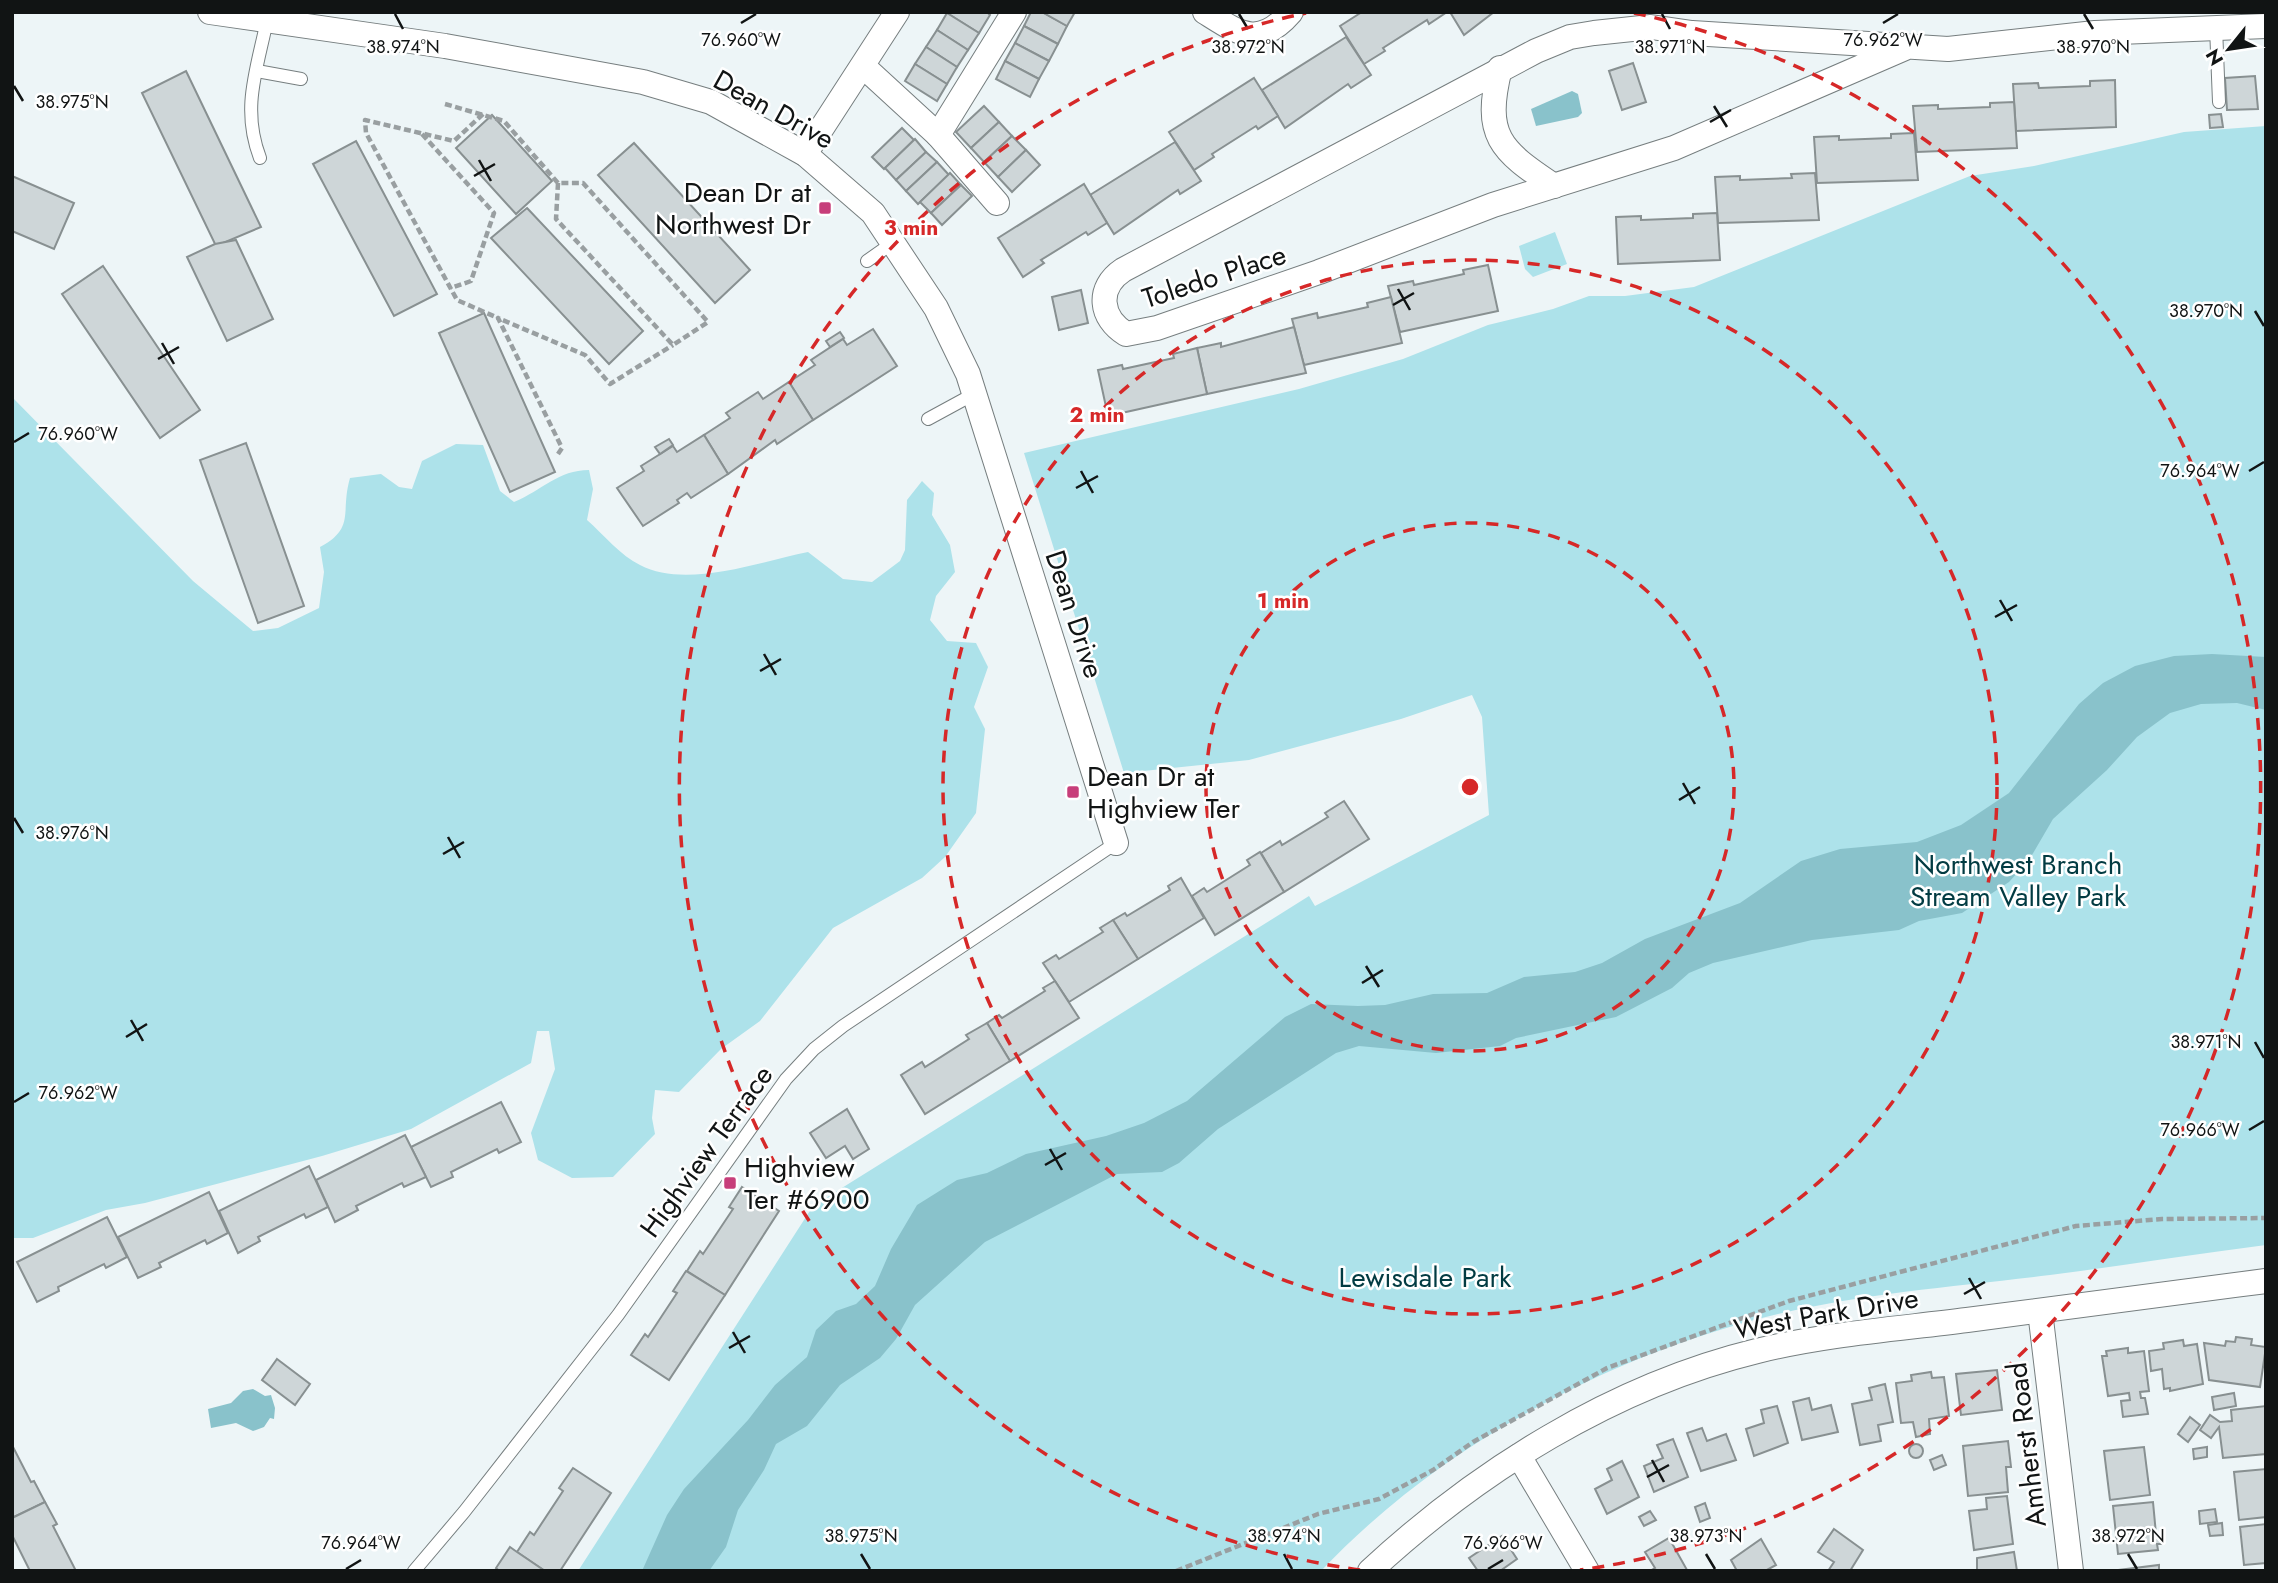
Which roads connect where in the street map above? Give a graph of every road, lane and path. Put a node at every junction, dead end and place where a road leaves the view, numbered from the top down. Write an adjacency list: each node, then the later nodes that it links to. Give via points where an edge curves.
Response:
1 (210, 12): 6 (street, Dean Drive)
2 (897, 12): 11 (street)
3 (1014, 12): 19 (street)
4 (1205, 12): 5 (street, via 1255,36 1277,28)
5 (1291, 12)
6 (267, 20): 13 (lane); 20 (street, Dean Drive, via 643,82 711,102)
7 (1651, 20): 10 (street, Toledo Place, via 1692,33); 12 (street, Toledo Place, via 1570,37)
8 (2266, 26): 9 (street, Toledo Place)
9 (2216, 27): 10 (street, Toledo Place, via 2095,33 1948,49); 15 (lane)
10 (1905, 48): 23 (street, Toledo Place, via 1674,148)
11 (864, 67): 19 (street); 20 (street)
12 (1500, 68): 23 (street, via 1492,99 1498,138 1514,159); 23 (street, Toledo Place, via 1123,270 1104,291 1108,317 1126,334 1157,328)
13 (257, 71): 14 (lane); 21 (lane, via 250,121)
14 (301, 79)
15 (2219, 102)
16 (445, 104): 17 (path)
17 (484, 114): 18 (path, via 454,141); 22 (path, via 504,121)
18 (422, 133): 27 (path, via 494,214 471,281); 27 (path, via 365,120 366,134)
19 (938, 135): 24 (street)
20 (805, 154): 25 (street, Dean Drive, via 873,214)
21 (260, 158)
22 (558, 183): 29 (path, via 556,219); 29 (path, via 583,183 708,322)
23 (1554, 186)
24 (997, 202)
25 (895, 241): 26 (lane); 30 (street, Dean Drive, via 936,308)
26 (867, 261)
27 (451, 288): 28 (path, via 457,300)
28 (498, 318): 29 (path, via 584,355 610,384); 32 (path, via 562,448)
29 (673, 345)
30 (974, 394): 31 (lane); 33 (street, Dean Drive)
31 (928, 418)
32 (558, 454)
33 (1116, 844): 37 (lane, Highview Terrace, via 843,1026 802,1061 618,1315)
34 (2266, 1281): 35 (street, West Park Drive)
35 (2040, 1311): 36 (street, West Park Drive, via 1822,1338 1757,1351 1624,1399); 40 (street, Amherst Road)
36 (1519, 1456): 38 (street, West Park Drive, via 1447,1506); 39 (street)
37 (414, 1571)
38 (1370, 1571)
39 (1587, 1571)
40 (2071, 1571)

